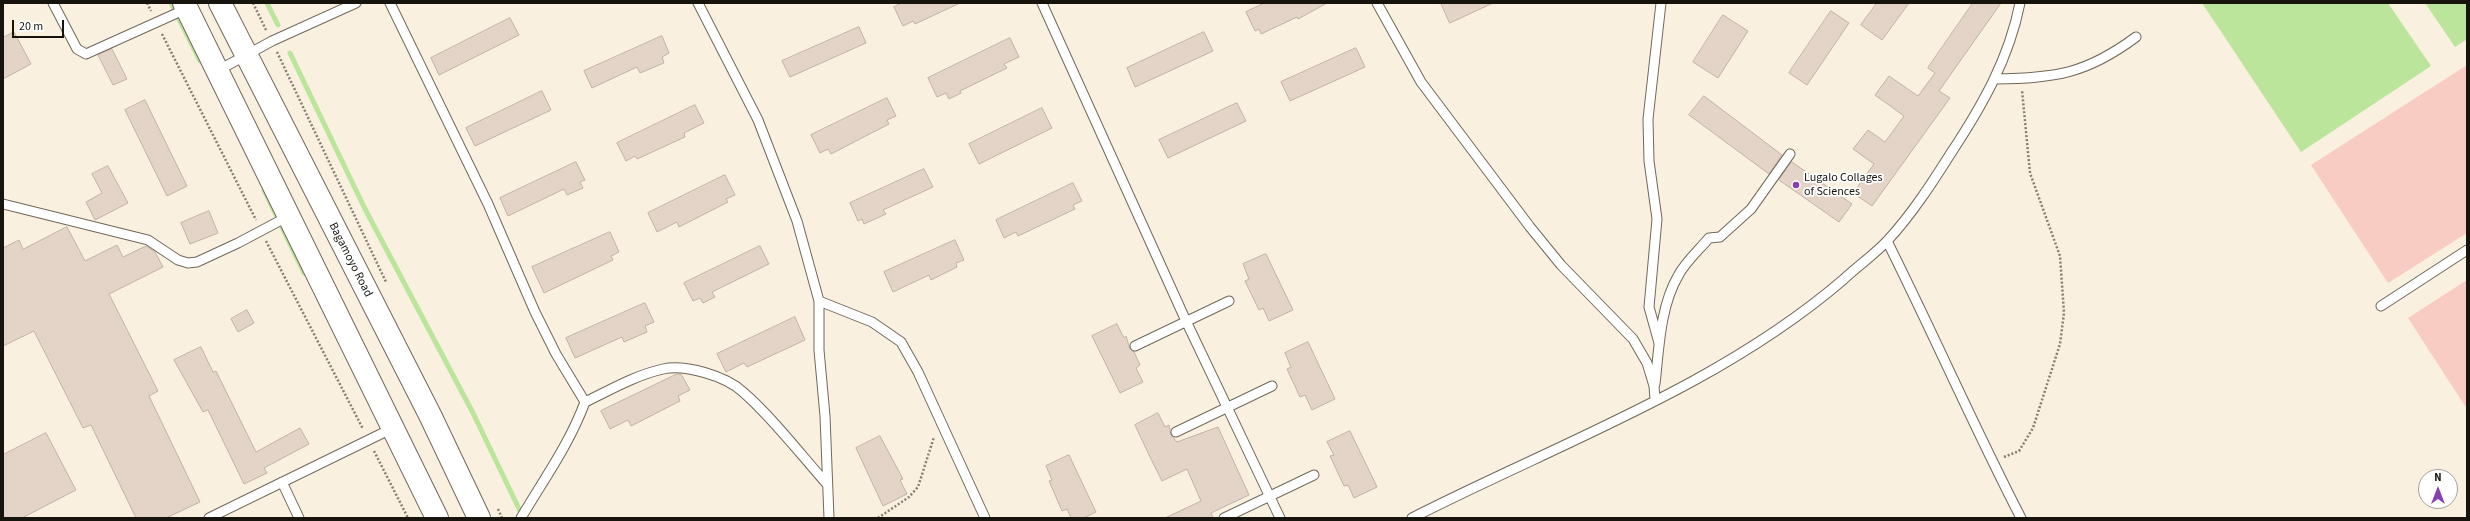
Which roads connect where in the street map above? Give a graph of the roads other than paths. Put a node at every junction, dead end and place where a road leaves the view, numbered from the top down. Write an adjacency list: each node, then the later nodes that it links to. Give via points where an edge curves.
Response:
1 (53, 3): 10 (lane, via 77,49 86,54)
2 (220, 3): 12 (highway, Bagamoyo Road)
3 (356, 3): 12 (lane)
4 (390, 3): 29 (lane, via 488,204 556,354)
5 (698, 3): 20 (lane, via 758,120 797,221)
6 (1042, 3): 23 (lane)
7 (1377, 3): 27 (lane, via 1420,82 1561,265 1633,339 1647,363)
8 (1661, 3): 24 (lane, via 1648,118 1649,161 1658,219 1650,307)
9 (2020, 3): 14 (lane, via 2011,41)
10 (185, 6): 13 (highway)
11 (2136, 37): 14 (lane, via 2088,68 2058,76)
12 (245, 55): 13 (lane); 37 (highway, Bagamoyo Road, via 430,415)
13 (217, 71): 17 (highway)
14 (1996, 79): 18 (lane, via 1932,182)
15 (1790, 154): 24 (lane, via 1751,209 1720,237 1709,238 1678,275 1670,293)
16 (3, 204): 17 (lane, via 148,240 188,264 238,243)
17 (287, 217): 31 (highway)
18 (1887, 241): 28 (lane, via 1819,300 1748,350); 47 (lane)
19 (2467, 250): 22 (lane)
20 (819, 301): 35 (lane, via 818,350 825,416); 43 (lane, via 872,322 901,342 918,372)
21 (1230, 301): 23 (lane)
22 (2381, 306)
23 (1186, 321): 25 (lane); 30 (lane)
24 (1660, 343): 27 (lane)
25 (1136, 346)
26 (1272, 386): 30 (lane)
27 (1654, 386): 28 (lane)
28 (1656, 400): 46 (lane)
29 (585, 402): 35 (lane, via 633,379 663,369 683,368 709,374 742,390); 41 (lane, via 562,454 536,490)
30 (1227, 407): 32 (lane); 36 (lane)
31 (391, 429): 34 (lane); 40 (highway)
32 (1176, 432)
33 (1314, 475): 36 (lane)
34 (282, 482): 38 (lane); 39 (lane)
35 (827, 484): 42 (lane)
36 (1270, 496): 44 (lane); 45 (lane)
37 (487, 511)
38 (209, 518)
39 (299, 518)
40 (437, 518)
41 (521, 518)
42 (829, 518)
43 (985, 518)
44 (1224, 518)
45 (1280, 518)
46 (1412, 518)
47 (2021, 518)

